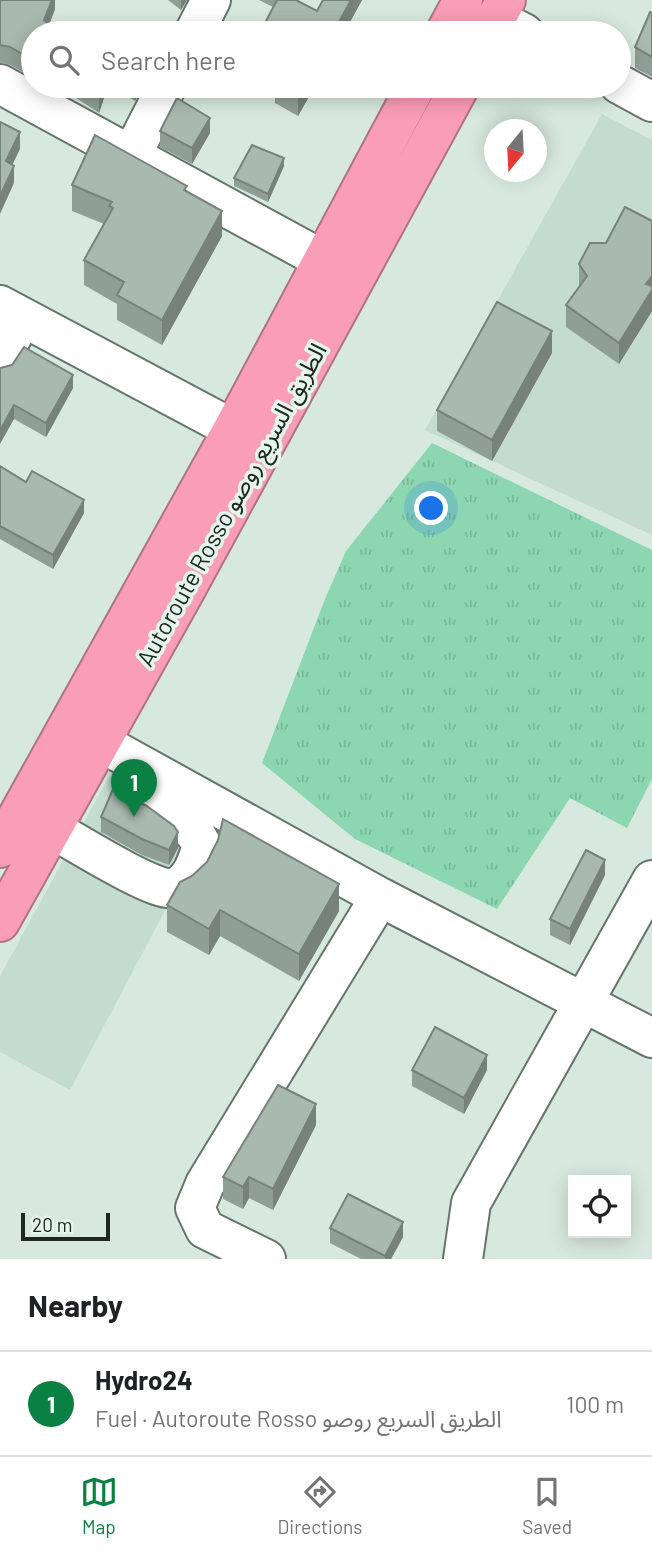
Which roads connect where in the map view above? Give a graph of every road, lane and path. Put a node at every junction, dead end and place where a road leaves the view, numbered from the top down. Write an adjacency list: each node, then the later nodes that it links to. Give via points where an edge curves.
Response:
1 (211, 0): 3 (street)
2 (463, 0): 4 (highway)
3 (200, 21)
4 (452, 21)
5 (0, 84): 7 (street)
6 (631, 91): 12 (street)
7 (21, 96)
8 (25, 98): 13 (street)
9 (161, 98): 13 (street)
10 (410, 98): 14 (highway, Autoroute Rosso الطريق السريع روصو)
11 (453, 98): 18 (highway, Autoroute Rosso الطريق السريع روصو)
12 (652, 102)
13 (131, 156): 14 (street)
14 (323, 260): 17 (highway, Autoroute Rosso الطريق السريع روصو)
15 (11, 311): 16 (street); 17 (street)
16 (0, 360)
17 (233, 429): 20 (highway, Autoroute Rosso الطريق السريع روصو)
18 (93, 754): 19 (highway, Autoroute Rosso الطريق السريع روصو); 19 (street, via 194,830 202,845 191,872 175,888 164,889); 22 (street)
19 (52, 828): 23 (highway, Autoroute Rosso الطريق السريع روصو)
20 (0, 848)
21 (652, 880): 24 (street)
22 (380, 897): 24 (street); 26 (street, via 205,1184 195,1208 205,1229)
23 (0, 922)
24 (585, 1003): 25 (street); 27 (street, via 471,1203)
25 (652, 1038)
26 (266, 1259)
27 (463, 1259)

